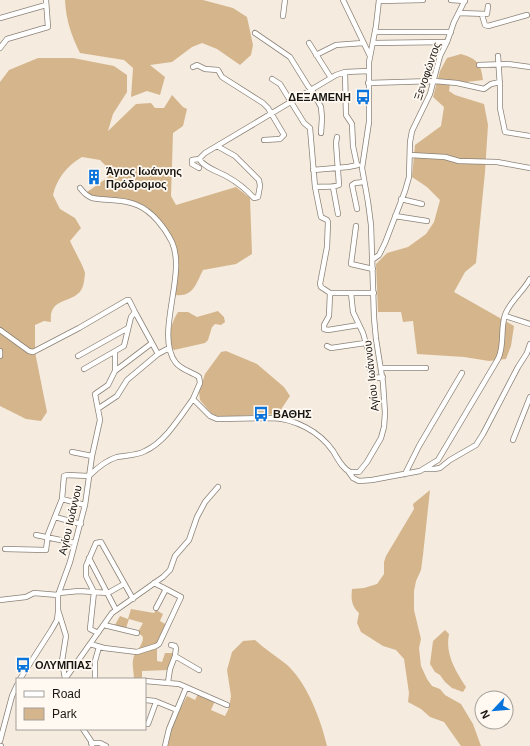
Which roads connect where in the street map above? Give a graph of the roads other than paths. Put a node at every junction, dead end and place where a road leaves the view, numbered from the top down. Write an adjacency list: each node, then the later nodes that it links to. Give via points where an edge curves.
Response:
1 (285, 0): 12 (street)
2 (343, 0): 21 (street)
3 (379, 0): 4 (street); 14 (street, Αγίου Ιωάννου)
4 (423, 0)
5 (451, 0): 6 (street)
6 (465, 0): 9 (street, Ξενοφώντος)
7 (46, 2): 13 (street); 23 (street, via 48,27 6,38)
8 (488, 6): 10 (street, via 488,14)
9 (459, 13): 10 (street); 16 (street, Ξενοφώντος)
10 (482, 15): 11 (street, via 485,25 488,26)
11 (527, 15)
12 (283, 16)
13 (0, 18)
14 (375, 32): 15 (street); 22 (street, Αγίου Ιωάννου)
15 (404, 32): 16 (street); 18 (street)
16 (451, 32): 19 (street, Ξενοφώντος)
17 (255, 33): 38 (street, via 290,57)
18 (404, 42): 19 (street); 22 (street)
19 (447, 42): 35 (street, Ξενοφώντος, via 438,60)
20 (309, 43): 24 (street)
21 (363, 43): 24 (street, via 336,45); 25 (street)
22 (373, 43): 25 (street, Αγίου Ιωάννου)
23 (0, 48)
24 (316, 55): 34 (street)
25 (370, 56): 31 (street, Αγίου Ιωάννου)
26 (498, 56): 28 (street)
27 (479, 65): 28 (street)
28 (499, 65): 30 (street); 36 (street)
29 (193, 67): 40 (street, via 197,65 204,69 218,70 222,77 263,103)
30 (530, 67)
31 (368, 71): 32 (street); 37 (street, Αγίου Ιωάννου)
32 (345, 72): 34 (street); 48 (street, via 346,114 352,124 353,146)
33 (272, 78): 39 (street, via 280,84)
34 (330, 78): 38 (street)
35 (434, 80): 36 (street, via 484,88); 37 (street); 46 (street, Ξενοφώντος, via 412,131)
36 (500, 82): 42 (street, via 500,108 505,132)
37 (368, 83): 48 (street, Αγίου Ιωάννου, via 369,122)
38 (311, 89): 39 (street); 41 (street, via 322,107)
39 (290, 101): 40 (street); 52 (street, via 310,128)
40 (271, 113): 44 (street, via 284,135); 45 (street)
41 (321, 133)
42 (530, 136)
43 (336, 137): 50 (street)
44 (264, 140)
45 (217, 146): 47 (street); 47 (street, via 235,156 259,180 256,198)
46 (410, 155): 51 (street, via 445,157 459,161 497,162); 57 (street, Ξενοφώντος, via 409,177)
47 (199, 159): 49 (street, via 192,162)
48 (360, 164): 50 (street); 53 (street, Αγίου Ιωάννου)
49 (199, 168)
50 (338, 168): 52 (street); 54 (street, via 339,185)
51 (530, 168)
52 (313, 170): 55 (street)
53 (364, 182): 59 (street, via 352,185); 64 (street, Αγίου Ιωάννου, via 369,210)
54 (333, 186): 55 (street); 60 (street)
55 (315, 187): 67 (street, via 320,215 328,222 327,247 320,286)
56 (80, 188): 80 (street, via 92,198 121,200 138,205 153,216 171,241 175,251 175,265)
57 (401, 199): 58 (street); 61 (street, Ξενοφώντος)
58 (422, 204)
59 (357, 209)
60 (338, 214)
61 (395, 216): 62 (street); 64 (street, Ξενοφώντος, via 379,255)
62 (427, 222)
63 (356, 226): 65 (street, via 351,264)
64 (372, 260): 65 (street, Αγίου Ιωάννου)
65 (373, 269): 68 (street, Αγίου Ιωάννου)
66 (530, 279): 71 (street, via 509,306)
67 (330, 293): 69 (street); 73 (street, via 329,316 324,329)
68 (374, 293): 69 (street); 86 (street, Αγίου Ιωάννου, via 376,339)
69 (351, 294): 73 (street, via 353,312)
70 (135, 312): 74 (street); 75 (street, via 130,300 127,300 33,352); 76 (street)
71 (505, 316): 72 (street); 98 (street, via 502,349 498,359 441,456)
72 (530, 324)
73 (358, 325): 77 (street, via 362,329)
74 (128, 328): 82 (street, via 124,346); 85 (street)
75 (0, 330)
76 (152, 342): 83 (street); 89 (street)
77 (365, 343): 79 (street, via 330,348); 91 (street, via 372,377)
78 (530, 344): 98 (street, via 476,445 440,468)
79 (327, 346)
80 (169, 348): 83 (street); 93 (street, Αγίου Ιωάννου, via 176,364 199,377 200,383)
81 (0, 351): 84 (street)
82 (115, 352): 88 (street); 89 (street)
83 (158, 354): 94 (street, via 127,380 117,396)
84 (0, 356)
85 (78, 356)
86 (381, 368): 87 (street); 91 (street, Αγίου Ιωάννου)
87 (426, 368)
88 (84, 369)
89 (115, 371): 94 (street, via 108,385 96,394)
90 (462, 372): 101 (street, via 419,446)
91 (382, 377): 99 (street, Αγίου Ιωάννου, via 383,432 375,450)
92 (530, 397): 95 (street)
93 (193, 400): 100 (street, via 216,419 281,418 298,423 329,446); 102 (street, Αγίου Ιωάννου, via 156,444 143,452 112,459)
94 (99, 408): 97 (street, via 100,420)
95 (513, 440)
96 (72, 452): 97 (street)
97 (92, 456): 102 (street)
98 (425, 469): 101 (street)
99 (361, 470): 100 (street, via 354,473); 103 (street)
100 (348, 471): 103 (street)
101 (406, 474): 103 (street)
102 (89, 476): 105 (street, via 65,475); 106 (street, Αγίου Ιωάννου)
103 (359, 481)
104 (218, 487): 114 (street, via 196,517 189,540 174,556 170,570)
105 (62, 499): 106 (street); 107 (street)
106 (85, 505): 108 (street, Αγίου Ιωάννου)
107 (55, 517): 108 (street); 110 (street)
108 (80, 524): 111 (street, Αγίου Ιωάννου)
109 (36, 535): 110 (street)
110 (48, 537): 111 (street); 112 (street, via 45,551)
111 (75, 543): 119 (street, Αγίου Ιωάννου)
112 (6, 549)
113 (89, 558): 115 (street, via 96,543 101,542); 117 (street, via 86,576); 118 (street)
114 (154, 583): 116 (street); 120 (street)
115 (124, 584): 118 (street); 120 (street)
116 (166, 589): 122 (street); 130 (street, via 181,597 158,645 137,652)
117 (94, 592): 118 (street); 119 (street); 126 (street, via 90,628)
118 (108, 592): 124 (street)
119 (59, 594): 121 (street, via 34,593 26,597); 123 (street, Αγίου Ιωάννου)
120 (133, 598): 124 (street)
121 (0, 600)
122 (156, 608)
123 (58, 610): 133 (street, via 57,620); 134 (street, Αγίου Ιωάννου, via 66,636 62,661)
124 (116, 610): 125 (street)
125 (104, 625): 126 (street); 127 (street)
126 (98, 633): 128 (street)
127 (137, 633)
128 (90, 644): 130 (street); 135 (street)
129 (171, 645): 131 (street, via 176,648)
130 (99, 647): 136 (street, via 95,661)
131 (175, 656): 132 (street); 138 (street)
132 (199, 670)
133 (21, 678)
134 (65, 678)
135 (66, 678)
136 (95, 678)
137 (146, 681): 138 (street)
138 (168, 682): 140 (street)
139 (16, 688): 147 (street)
140 (186, 688): 143 (street); 144 (street)
141 (146, 700): 142 (street)
142 (156, 702): 144 (street); 145 (street)
143 (227, 706)
144 (177, 710): 150 (street)
145 (146, 724)
146 (84, 730): 148 (street)
147 (0, 741)
148 (91, 745): 149 (street, via 100,743)
149 (106, 746)
150 (164, 746)

